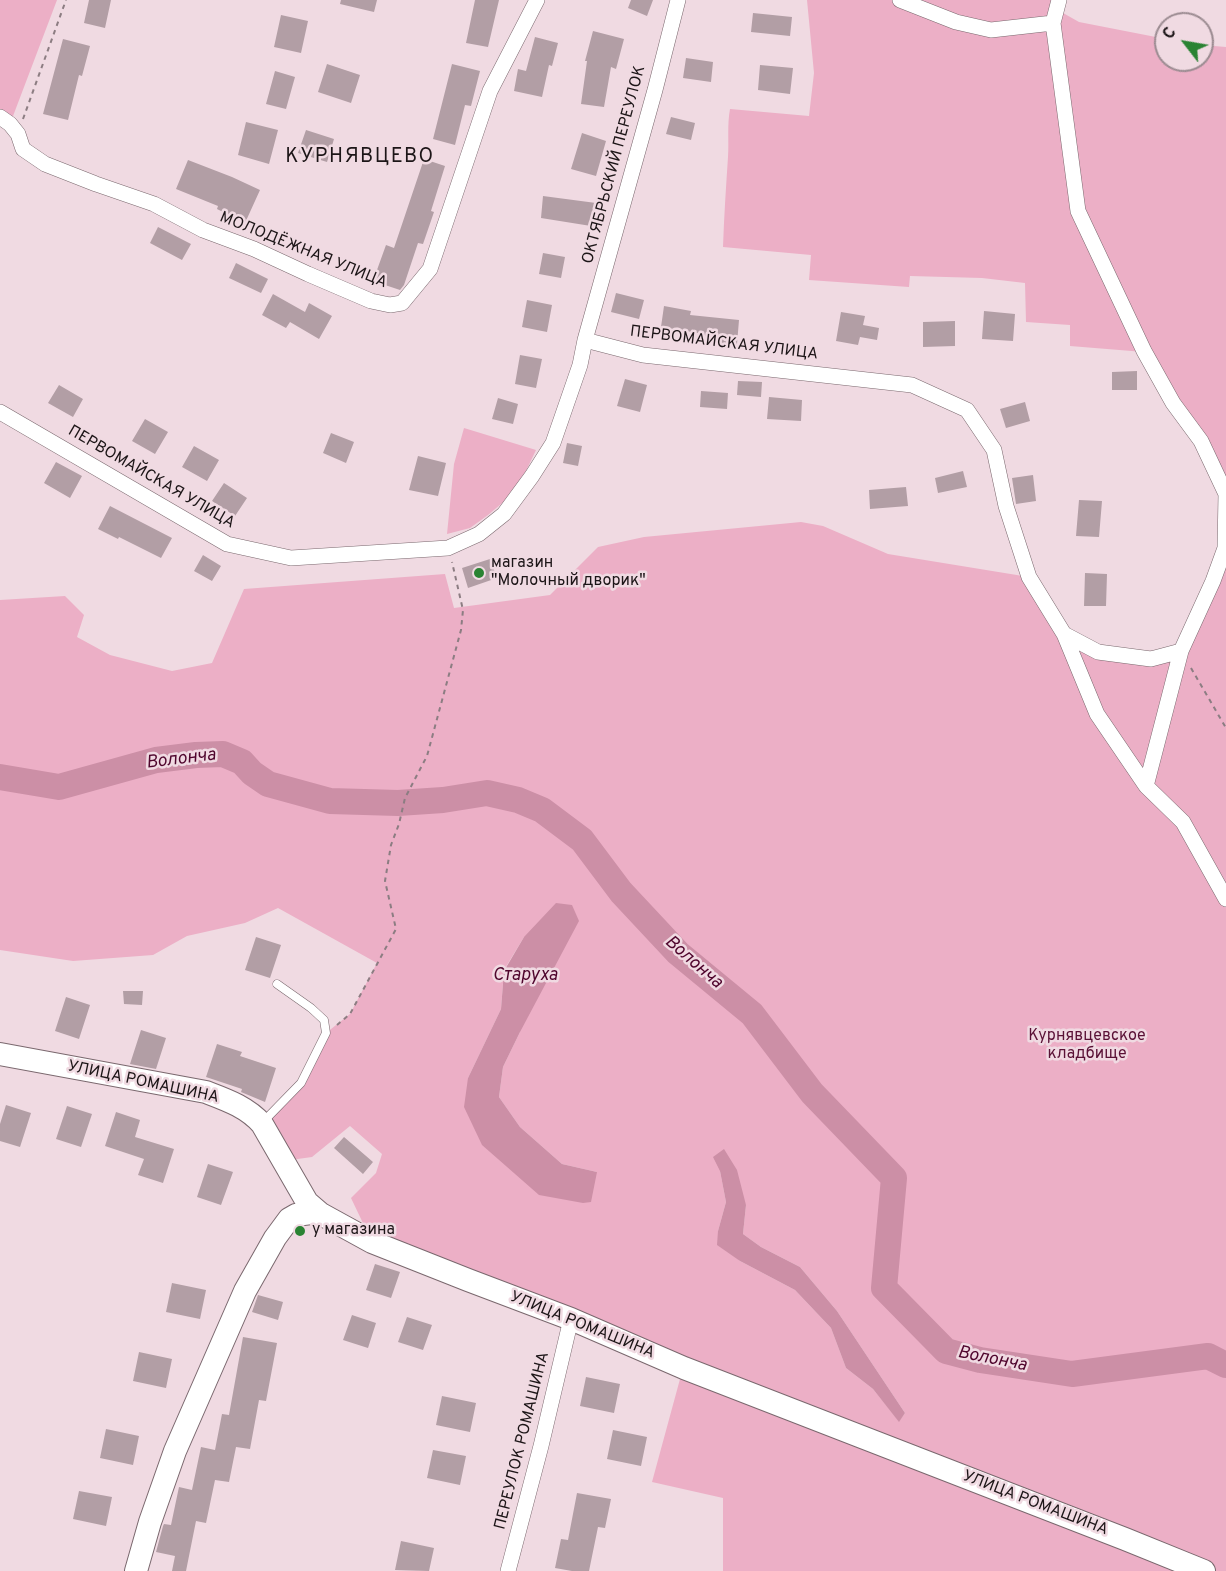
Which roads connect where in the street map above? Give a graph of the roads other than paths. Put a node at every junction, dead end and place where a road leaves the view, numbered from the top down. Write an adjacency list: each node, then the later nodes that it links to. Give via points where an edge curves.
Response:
1 (537, 0): 6 (street, МОЛОДЁЖНАЯ УЛИЦА, via 490,91 430,269 402,303 371,301 202,230 154,204 45,164 23,149 18,134)
2 (678, 0): 7 (street, ОКТЯБРЬСКИЙ ПЕРЕУЛОК)
3 (900, 0): 5 (street, via 956,22 991,30)
4 (1059, 0): 5 (street)
5 (1053, 23): 10 (street, via 1078,211 1144,351 1173,403 1201,441 1226,494 1225,548)
6 (0, 117)
7 (585, 340): 8 (street, ПЕРВОМАЙСКАЯ УЛИЦА, via 553,443 532,476 504,514 479,534 448,548 291,558 227,543); 9 (street, ПЕРВОМАЙСКАЯ УЛИЦА, via 643,354 912,386 967,410 994,450 1006,506 1029,577)
8 (0, 412)
9 (1064, 634): 10 (street, via 1098,652 1151,659); 11 (street, ПЕРВОМАЙСКАЯ УЛИЦА, via 1097,714)
10 (1181, 651): 11 (street)
11 (1146, 786): 12 (street, ПЕРВОМАЙСКАЯ УЛИЦА, via 1183,822)
12 (1226, 898)
13 (277, 984): 15 (lane, via 324,1020 326,1033 301,1083)
14 (0, 1054): 15 (street, УЛИЦА РОМАШИНА, via 206,1092 244,1109)
15 (262, 1124): 16 (street, УЛИЦА РОМАШИНА)
16 (283, 1161): 17 (street, УЛИЦА РОМАШИНА, via 307,1202); 18 (street, via 289,1202)
17 (321, 1214): 18 (street, via 296,1215); 19 (street, УЛИЦА РОМАШИНА, via 372,1242)
18 (275, 1238): 20 (street, via 245,1291 175,1451)
19 (571, 1319): 21 (street, ПЕРЕУЛОК РОМАШИНА); 22 (street, УЛИЦА РОМАШИНА, via 684,1368)
20 (136, 1571)
21 (508, 1571)
22 (1204, 1571)

